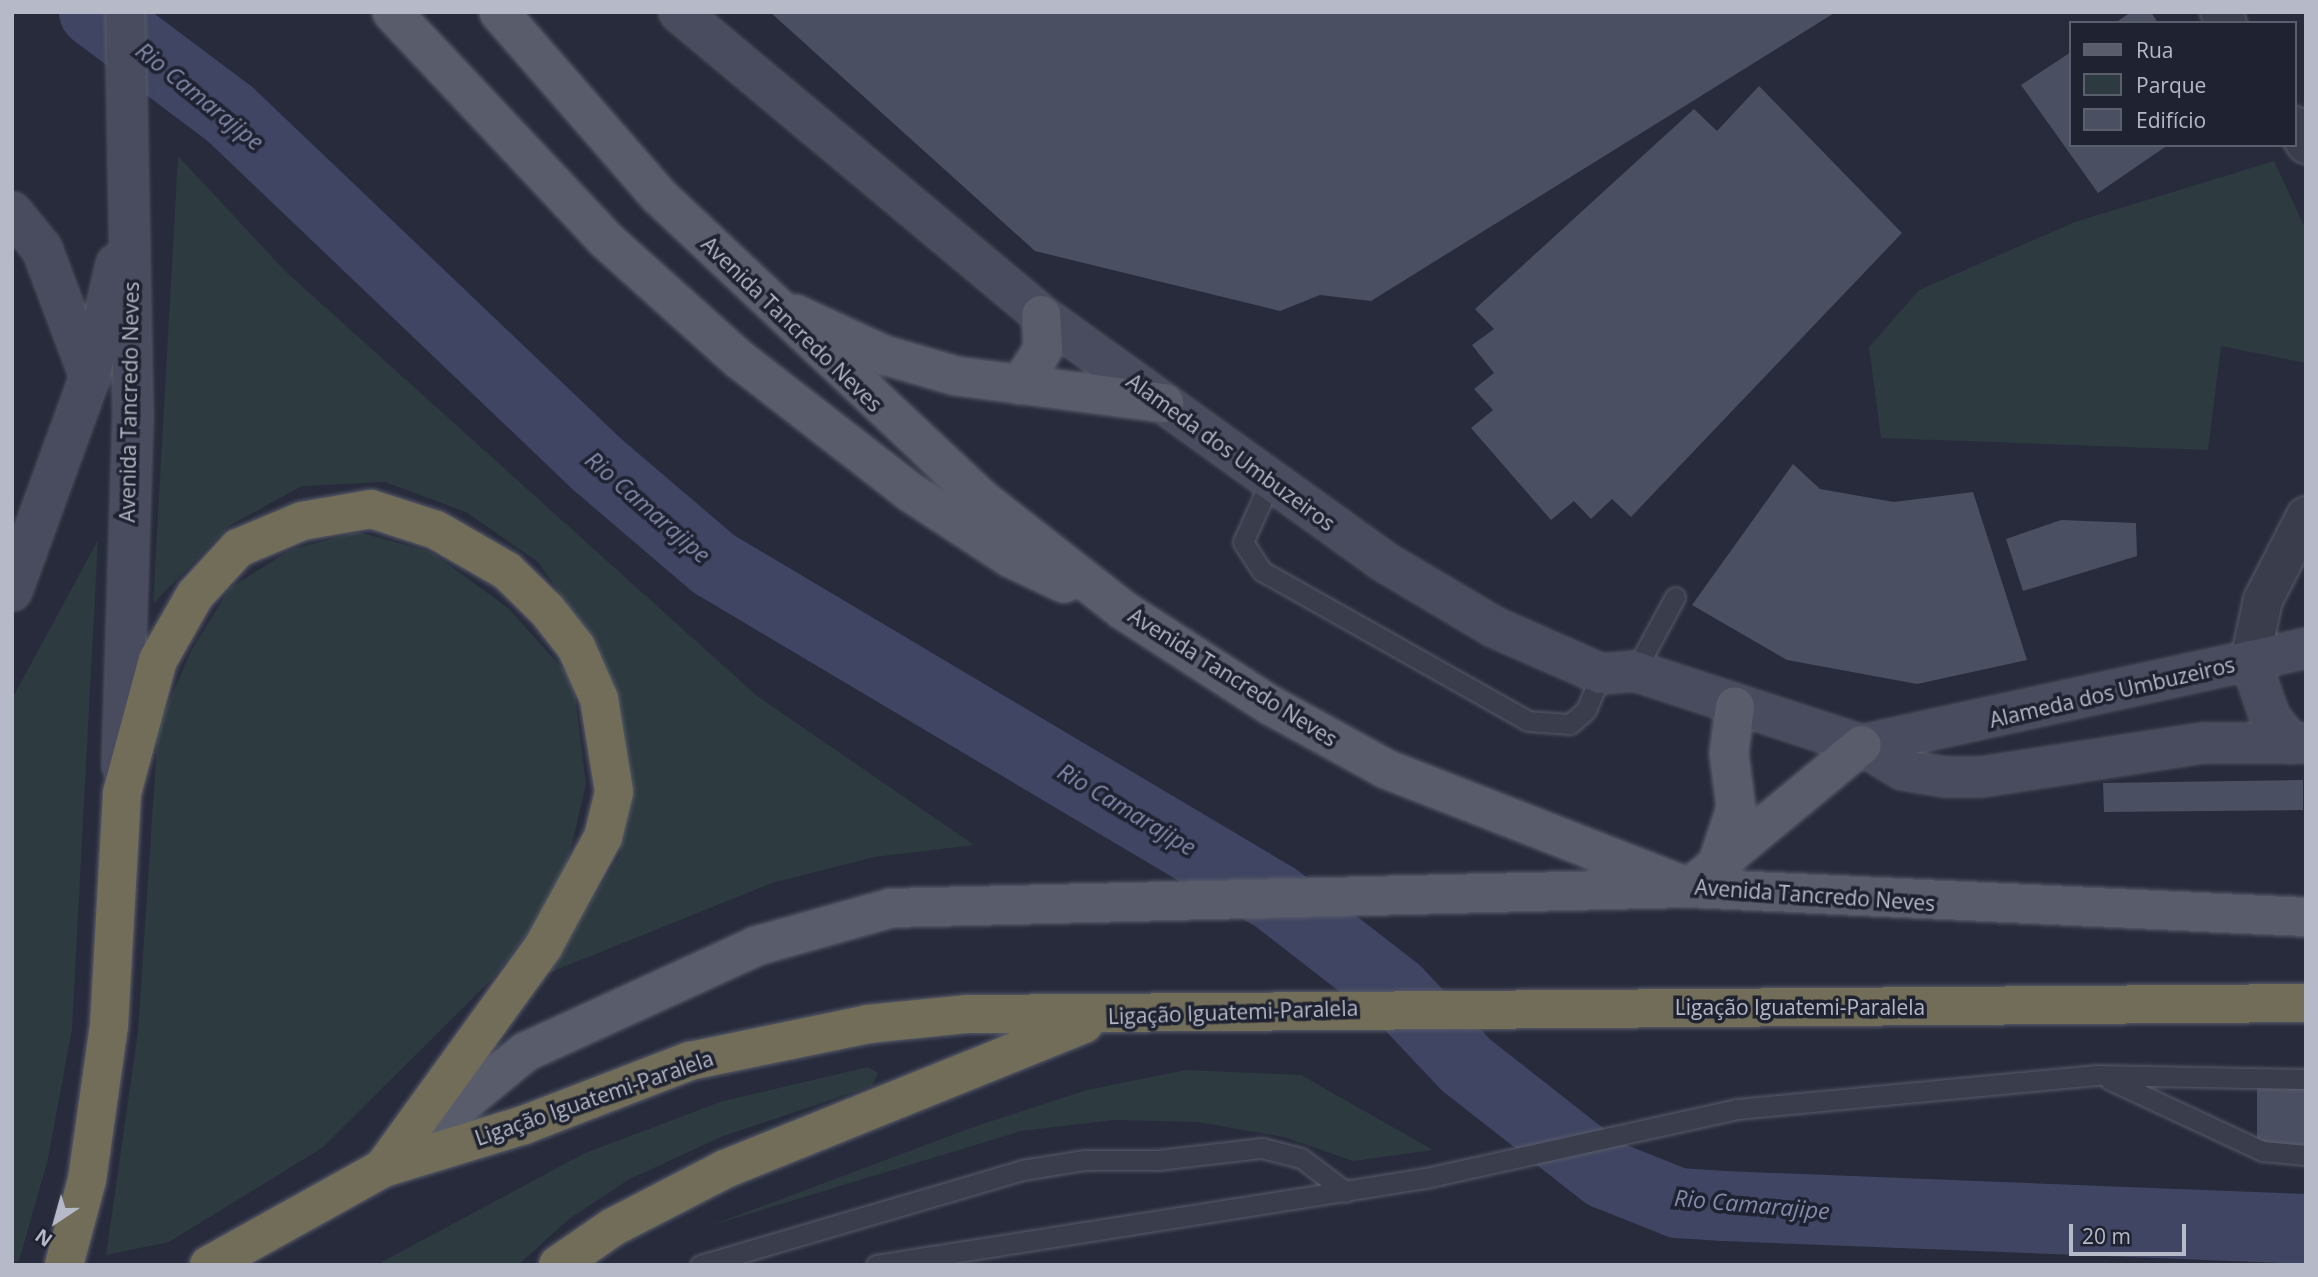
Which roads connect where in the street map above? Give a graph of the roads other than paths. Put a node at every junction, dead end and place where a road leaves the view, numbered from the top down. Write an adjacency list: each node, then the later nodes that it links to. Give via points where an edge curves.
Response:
1 (125, 12): 5 (street, Avenida Tancredo Neves)
2 (392, 12): 16 (main road, via 605,239 740,360 910,492 1011,558)
3 (499, 12): 7 (main road, Avenida Tancredo Neves, via 659,196)
4 (679, 12): 8 (street, Alameda dos Umbuzeiros)
5 (130, 200): 9 (street); 23 (street, Avenida Tancredo Neves, via 133,417)
6 (12, 212): 9 (street, via 42,249)
7 (769, 303): 10 (main road, via 884,355); 16 (main road, Avenida Tancredo Neves, via 984,501)
8 (1041, 315): 10 (main road, via 1043,349); 11 (street, Alameda dos Umbuzeiros)
9 (90, 377): 14 (street)
10 (1020, 385): 11 (main road)
11 (1164, 403): 12 (street, Alameda dos Umbuzeiros)
12 (1269, 482): 19 (street, Alameda dos Umbuzeiros, via 1383,561 1494,627); 19 (lane, via 1243,542 1262,571 1528,721 1570,724)
13 (2306, 516): 18 (street, Alameda dos Umbuzeiros, via 2263,600)
14 (12, 591)
15 (1675, 597): 19 (lane)
16 (1123, 610): 25 (main road, Avenida Tancredo Neves, via 1270,705 1386,769)
17 (2306, 648): 18 (street)
18 (2250, 660): 21 (street, via 2270,718); 22 (street, Alameda dos Umbuzeiros)
19 (1618, 673): 20 (street, Alameda dos Umbuzeiros)
20 (1735, 706): 22 (street, Alameda dos Umbuzeiros); 24 (main road, via 1729,753 1736,808)
21 (2299, 744): 22 (street, Alameda dos Umbuzeiros, via 2204,743 1981,777 1903,770)
22 (1862, 746): 24 (main road, via 1793,807)
23 (122, 793): 32 (highway, via 158,660 195,595 238,548 302,521 371,509 436,530 507,571 576,647 599,699 614,792 603,837 543,947); 35 (highway, via 109,1026 87,1180)
24 (1719, 859): 25 (main road)
25 (1689, 888): 26 (main road, Avenida Tancredo Neves); 32 (main road, via 891,908 756,946 526,1052)
26 (2306, 918)
27 (2306, 1003): 28 (highway, Ligação Iguatemi-Paralela)
28 (1106, 1016): 32 (highway, Ligação Iguatemi-Paralela, via 969,1014 772,1041 690,1061 524,1125); 37 (highway, via 725,1169 613,1227)
29 (2096, 1075): 30 (lane); 31 (lane, via 2262,1151); 33 (lane, via 1737,1110)
30 (2306, 1079)
31 (2306, 1155)
32 (383, 1168): 36 (highway, Ligação Iguatemi-Paralela)
33 (1346, 1192): 34 (lane); 38 (lane, via 1301,1158 1262,1148 1158,1160 1084,1160 1022,1170)
34 (999, 1248): 39 (lane); 40 (lane)
35 (64, 1265)
36 (209, 1265)
37 (558, 1265)
38 (699, 1265)
39 (876, 1265)
40 (985, 1265)

